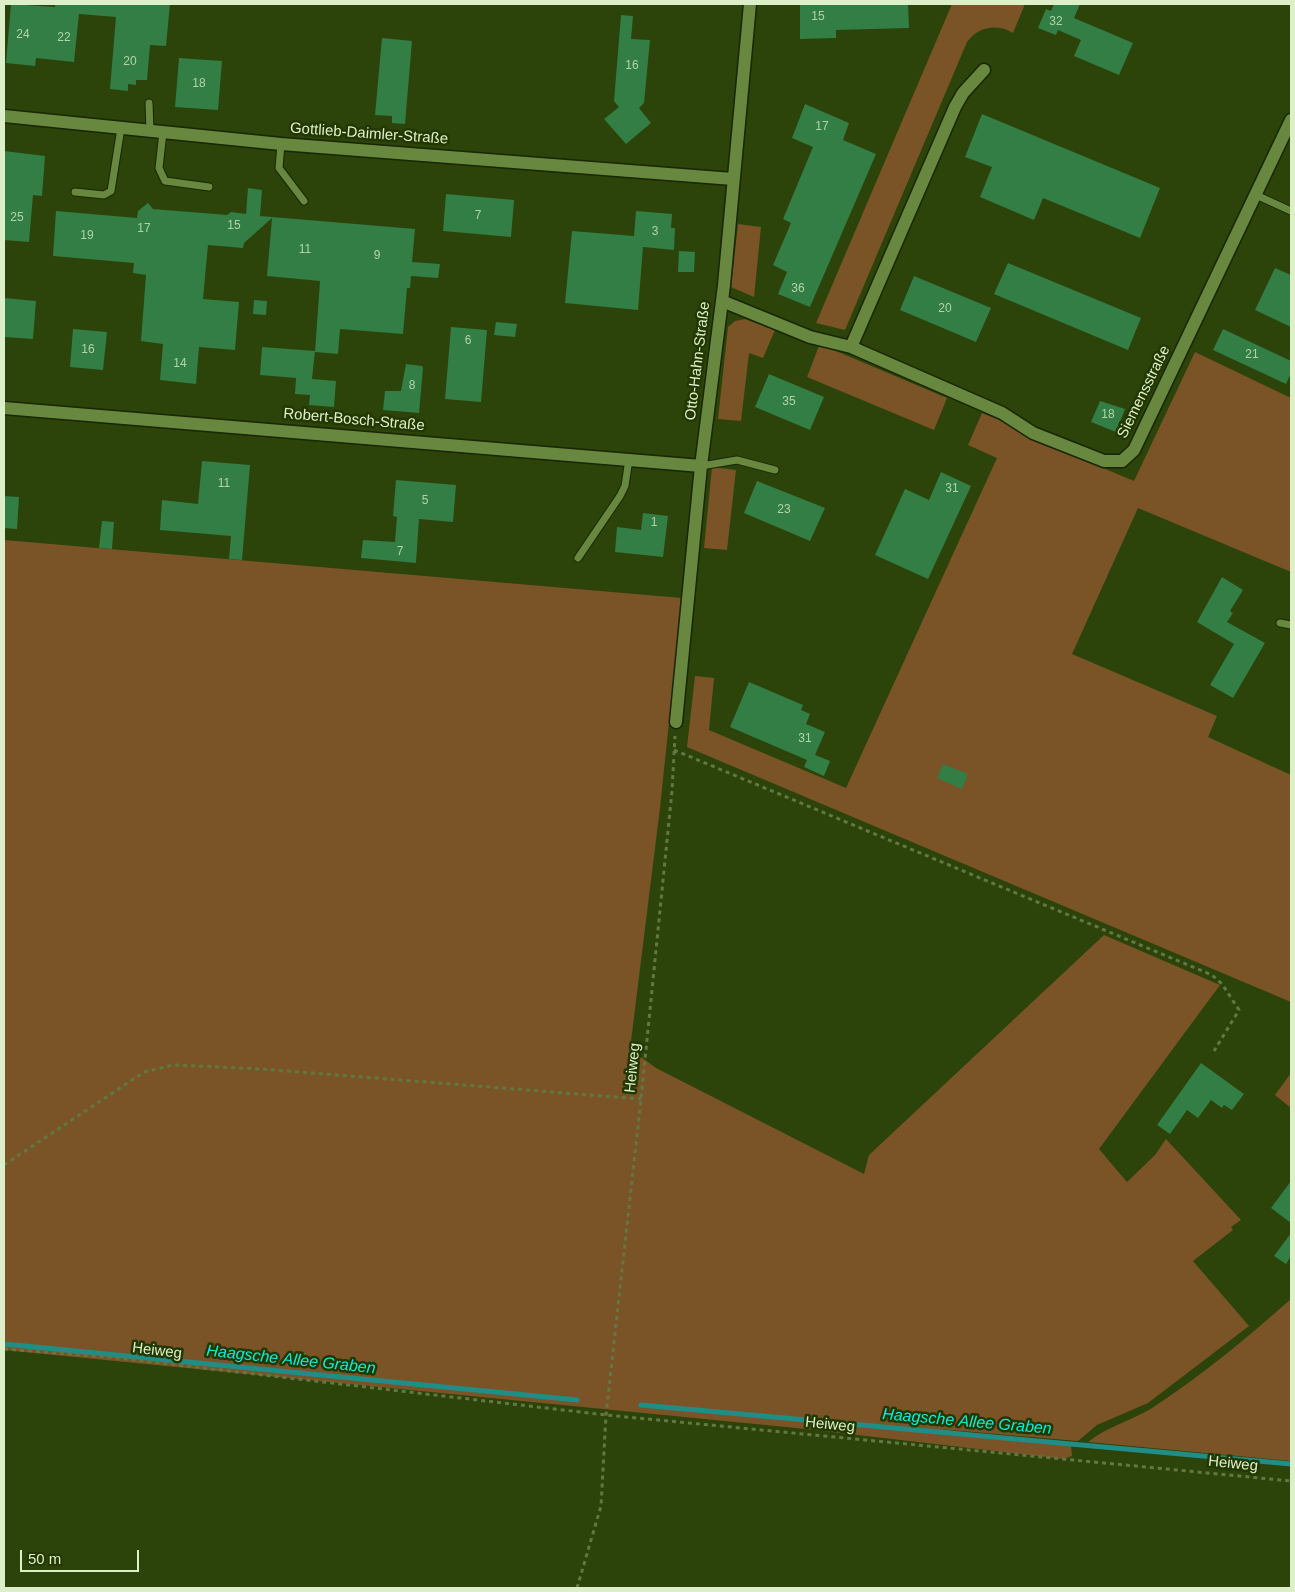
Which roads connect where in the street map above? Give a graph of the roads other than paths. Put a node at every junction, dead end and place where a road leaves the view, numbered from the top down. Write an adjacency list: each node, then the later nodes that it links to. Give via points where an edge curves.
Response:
1 (750, 4): 9 (street, Otto-Hahn-Straße)
2 (984, 70): 16 (street, via 955,106)
3 (149, 103): 7 (lane)
4 (4, 116): 6 (street, Gottlieb-Daimler-Straße)
5 (1291, 120): 12 (street, Siemensstraße)
6 (121, 128): 7 (street, Gottlieb-Daimler-Straße); 11 (lane, via 111,192 104,195)
7 (156, 132): 8 (street, Gottlieb-Daimler-Straße); 10 (lane, via 159,168 165,181)
8 (281, 144): 9 (street, Gottlieb-Daimler-Straße); 13 (lane, via 279,168)
9 (733, 179): 15 (street, Otto-Hahn-Straße)
10 (209, 187)
11 (75, 192)
12 (1256, 195): 14 (lane); 16 (street, Siemensstraße, via 1134,450 1122,461 1104,461 1034,433 1002,413)
13 (304, 201)
14 (1291, 211)
15 (722, 301): 16 (street, Siemensstraße, via 810,337); 19 (street, Otto-Hahn-Straße)
16 (851, 348)
17 (4, 408): 18 (street, Robert-Bosch-Straße)
18 (629, 460): 19 (street, Robert-Bosch-Straße); 21 (lane, via 620,496)
19 (701, 466): 20 (lane, via 737,460); 24 (street, Otto-Hahn-Straße)
20 (775, 470)
21 (578, 558)
22 (1280, 623): 23 (lane)
23 (1291, 625)
24 (676, 722)

